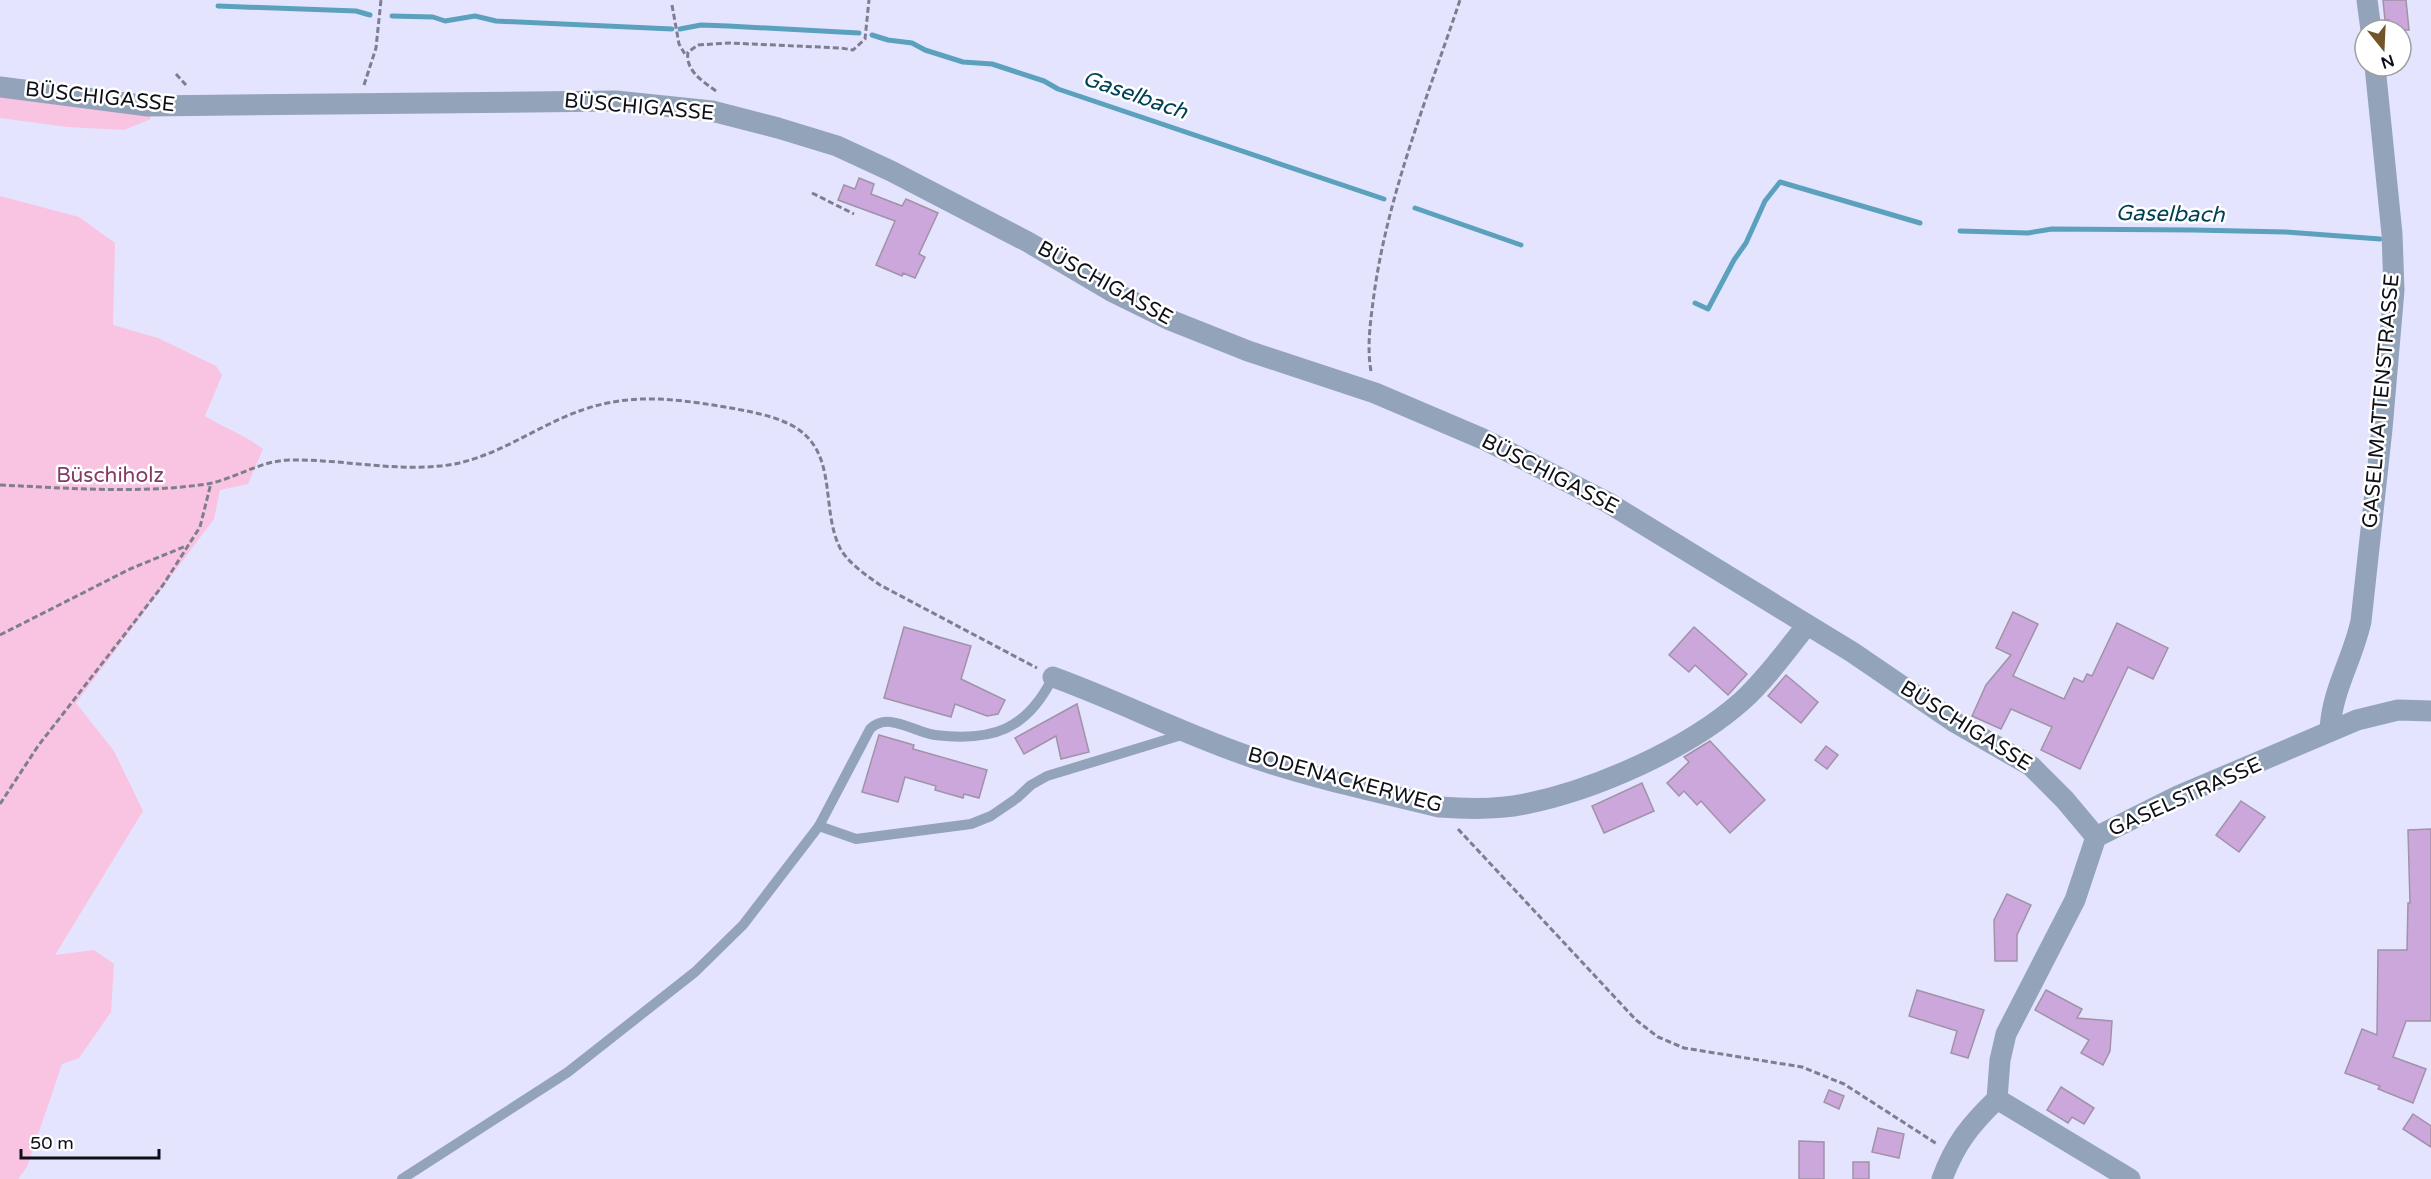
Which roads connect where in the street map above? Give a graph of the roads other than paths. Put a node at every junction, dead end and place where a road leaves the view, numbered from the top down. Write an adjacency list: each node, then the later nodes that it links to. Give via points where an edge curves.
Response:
1 (2367, 0): 2 (street)
2 (2369, 18)
3 (2376, 78): 8 (street, GASELMATTENSTRASSE, via 2394,290 2361,621 2332,706)
4 (0, 87): 5 (street, BÜSCHIGASSE, via 148,106 616,101 712,111 778,128 837,146 891,171 1170,320 1248,351 1375,393 1483,438 1607,502)
5 (1807, 624): 9 (street, BODENACKERWEG, via 1740,702 1685,741 1600,782 1525,804 1439,807 1258,760); 11 (street, BÜSCHIGASSE, via 1956,723 2031,766)
6 (1053, 677): 9 (street, BODENACKERWEG); 10 (lane, via 1042,699 1022,721 985,737 933,735 886,720 876,722)
7 (2431, 711): 8 (street, GASELSTRASSE, via 2385,712)
8 (2330, 731): 11 (street, GASELSTRASSE, via 2178,796)
9 (1188, 733): 10 (lane, via 1047,776 991,816 971,824 856,838)
10 (819, 826): 13 (lane, via 743,925 695,972 568,1072)
11 (2096, 837): 12 (street, GASELSTRASSE, via 2075,900 2006,1034)
12 (1997, 1099): 14 (street, via 1965,1132); 15 (street)
13 (402, 1179)
14 (1942, 1179)
15 (2130, 1179)

